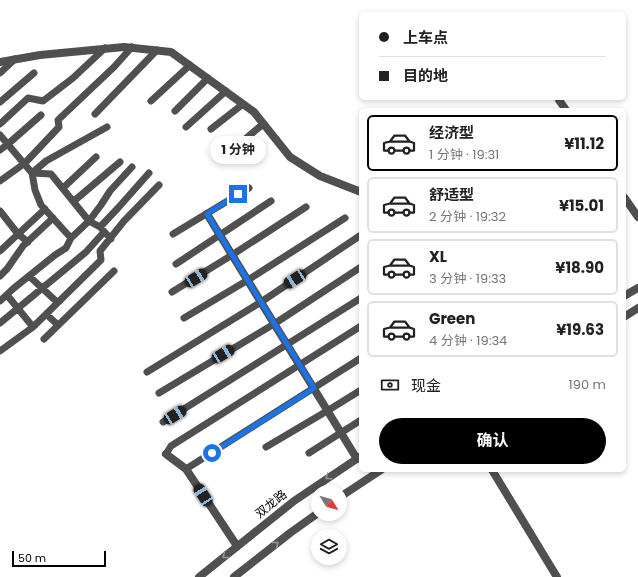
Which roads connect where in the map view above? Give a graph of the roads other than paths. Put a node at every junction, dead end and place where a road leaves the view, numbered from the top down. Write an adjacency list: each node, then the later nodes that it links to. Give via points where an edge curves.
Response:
1 (132, 47): 2 (street); 3 (street); 30 (lane, via 58,120 59,127)
2 (105, 48): 4 (street); 19 (lane, via 73,78 43,101 28,98)
3 (157, 50): 6 (street, via 171,52); 17 (lane)
4 (15, 59): 5 (street); 7 (lane)
5 (0, 62)
6 (190, 65): 9 (street); 12 (lane)
7 (0, 73)
8 (34, 73): 13 (lane)
9 (208, 78): 10 (street); 16 (lane)
10 (226, 91): 14 (street); 22 (lane)
11 (559, 100): 15 (street)
12 (151, 101)
13 (0, 102)
14 (243, 104): 20 (street, via 254,112); 23 (lane)
15 (565, 108)
16 (175, 111)
17 (95, 114)
18 (41, 115): 25 (lane)
19 (0, 124)
20 (263, 124): 26 (lane); 38 (street, via 290,157 320,176)
21 (107, 127): 32 (lane, via 46,161)
22 (186, 127)
23 (211, 129)
24 (0, 135): 25 (lane)
25 (8, 144): 27 (lane); 30 (lane)
26 (236, 147)
27 (0, 150)
28 (96, 157): 36 (lane)
29 (120, 162): 40 (lane)
30 (25, 163): 32 (lane); 34 (lane)
31 (132, 167): 49 (lane, via 110,191)
32 (32, 172): 36 (lane, via 51,174); 43 (lane, via 35,190)
33 (148, 173): 50 (lane)
34 (0, 181)
35 (159, 185): 56 (lane, via 124,221)
36 (63, 188): 40 (lane)
37 (249, 188): 45 (lane)
38 (359, 191)
39 (626, 200): 46 (street)
40 (74, 201): 49 (lane)
41 (271, 201): 53 (lane)
42 (306, 207): 59 (lane)
43 (45, 209): 47 (lane); 51 (lane)
44 (0, 211): 51 (lane)
45 (207, 214): 52 (lane); 53 (street)
46 (638, 217)
47 (53, 218): 55 (lane); 57 (lane)
48 (345, 218): 65 (lane)
49 (89, 221): 50 (lane); 55 (lane)
50 (102, 230): 56 (lane); 66 (lane, via 86,252)
51 (18, 234): 57 (lane); 58 (lane)
52 (173, 234)
53 (220, 235): 59 (street); 60 (lane)
54 (359, 236): 74 (lane)
55 (71, 238): 64 (lane, via 66,248)
56 (111, 239): 73 (lane, via 100,251 101,260)
57 (28, 242): 63 (lane)
58 (1, 249)
59 (232, 255): 65 (street); 68 (lane)
60 (176, 264)
61 (359, 268): 81 (lane)
62 (114, 272): 82 (lane)
63 (0, 276)
64 (29, 276): 66 (lane); 69 (lane)
65 (248, 280): 74 (street); 79 (lane)
66 (42, 288): 73 (lane); 75 (lane)
67 (638, 288): 70 (street)
68 (172, 292)
69 (7, 295): 72 (lane); 75 (lane)
70 (626, 295)
71 (359, 299): 86 (lane)
72 (0, 301)
73 (57, 302): 77 (lane)
74 (261, 302): 81 (street); 90 (lane)
75 (18, 308): 80 (lane); 83 (lane)
76 (638, 308): 78 (street)
77 (46, 314): 82 (lane); 83 (lane)
78 (626, 316)
79 (184, 318)
80 (0, 322)
81 (274, 324): 86 (street); 93 (lane)
82 (58, 325): 85 (lane)
83 (33, 327): 87 (lane)
84 (359, 327): 89 (lane)
85 (44, 339)
86 (287, 345): 89 (street); 96 (lane)
87 (0, 350)
88 (359, 359): 91 (lane)
89 (299, 365): 91 (street); 100 (lane, via 171,446)
90 (147, 372)
91 (314, 388): 94 (street); 102 (lane)
92 (359, 391): 94 (lane)
93 (159, 393)
94 (327, 411): 97 (street); 98 (lane)
95 (359, 421): 97 (lane)
96 (163, 422)
97 (341, 433): 99 (lane); 101 (street)
98 (266, 447)
99 (309, 453)
100 (166, 454): 102 (street)
101 (359, 457): 107 (street, 双龙路, one-way to 107, via 294,501)
102 (186, 470): 107 (street)
103 (378, 472): 105 (street)
104 (493, 472): 110 (street)
105 (347, 492)
106 (311, 518): 109 (street, one-way to 106)
107 (237, 546): 108 (street, 双龙路, one-way to 108)
108 (199, 577)
109 (234, 577)
110 (557, 577)

